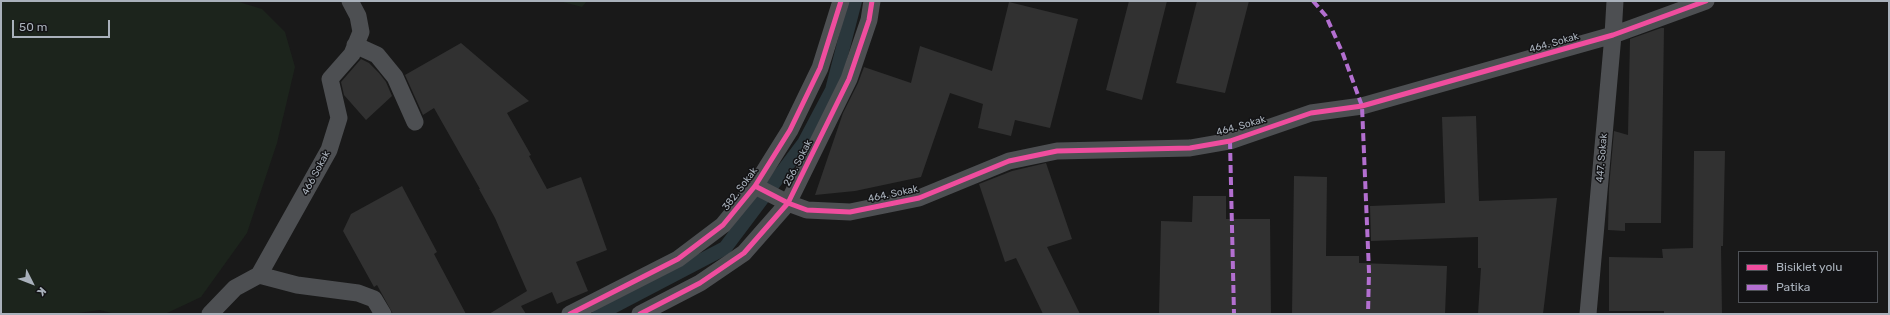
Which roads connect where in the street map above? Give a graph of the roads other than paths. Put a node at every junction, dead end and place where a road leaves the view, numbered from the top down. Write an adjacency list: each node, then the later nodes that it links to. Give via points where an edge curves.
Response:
1 (350, 1): 7 (street, 466 Sokak, via 358,16 360,32)
2 (841, 1): 9 (street, 382. Sokak, via 820,68 790,130)
3 (872, 1): 10 (street, 256. Sokak, via 869,20 849,79)
4 (1615, 1): 6 (street, 447. Sokak)
5 (1706, 1): 6 (street, 464. Sokak)
6 (1613, 35): 10 (street, 464. Sokak, via 1362,106 1311,113 1230,141 1190,148 1057,151 1009,161 919,198 850,212 807,210); 16 (street, 447. Sokak)
7 (355, 45): 8 (street, via 377,55 395,77); 11 (street, 466 Sokak, via 352,54 330,79 339,118 329,150)
8 (415, 122)
9 (756, 187): 10 (street, 464. Sokak); 14 (street, 382. Sokak, via 723,225 678,259)
10 (783, 200): 15 (street, 256. Sokak, via 744,253 700,283)
11 (259, 275): 12 (street, via 235,288); 13 (street, via 297,285 358,293 374,299)
12 (210, 314)
13 (383, 314)
14 (570, 314)
15 (640, 314)
16 (1588, 314)

